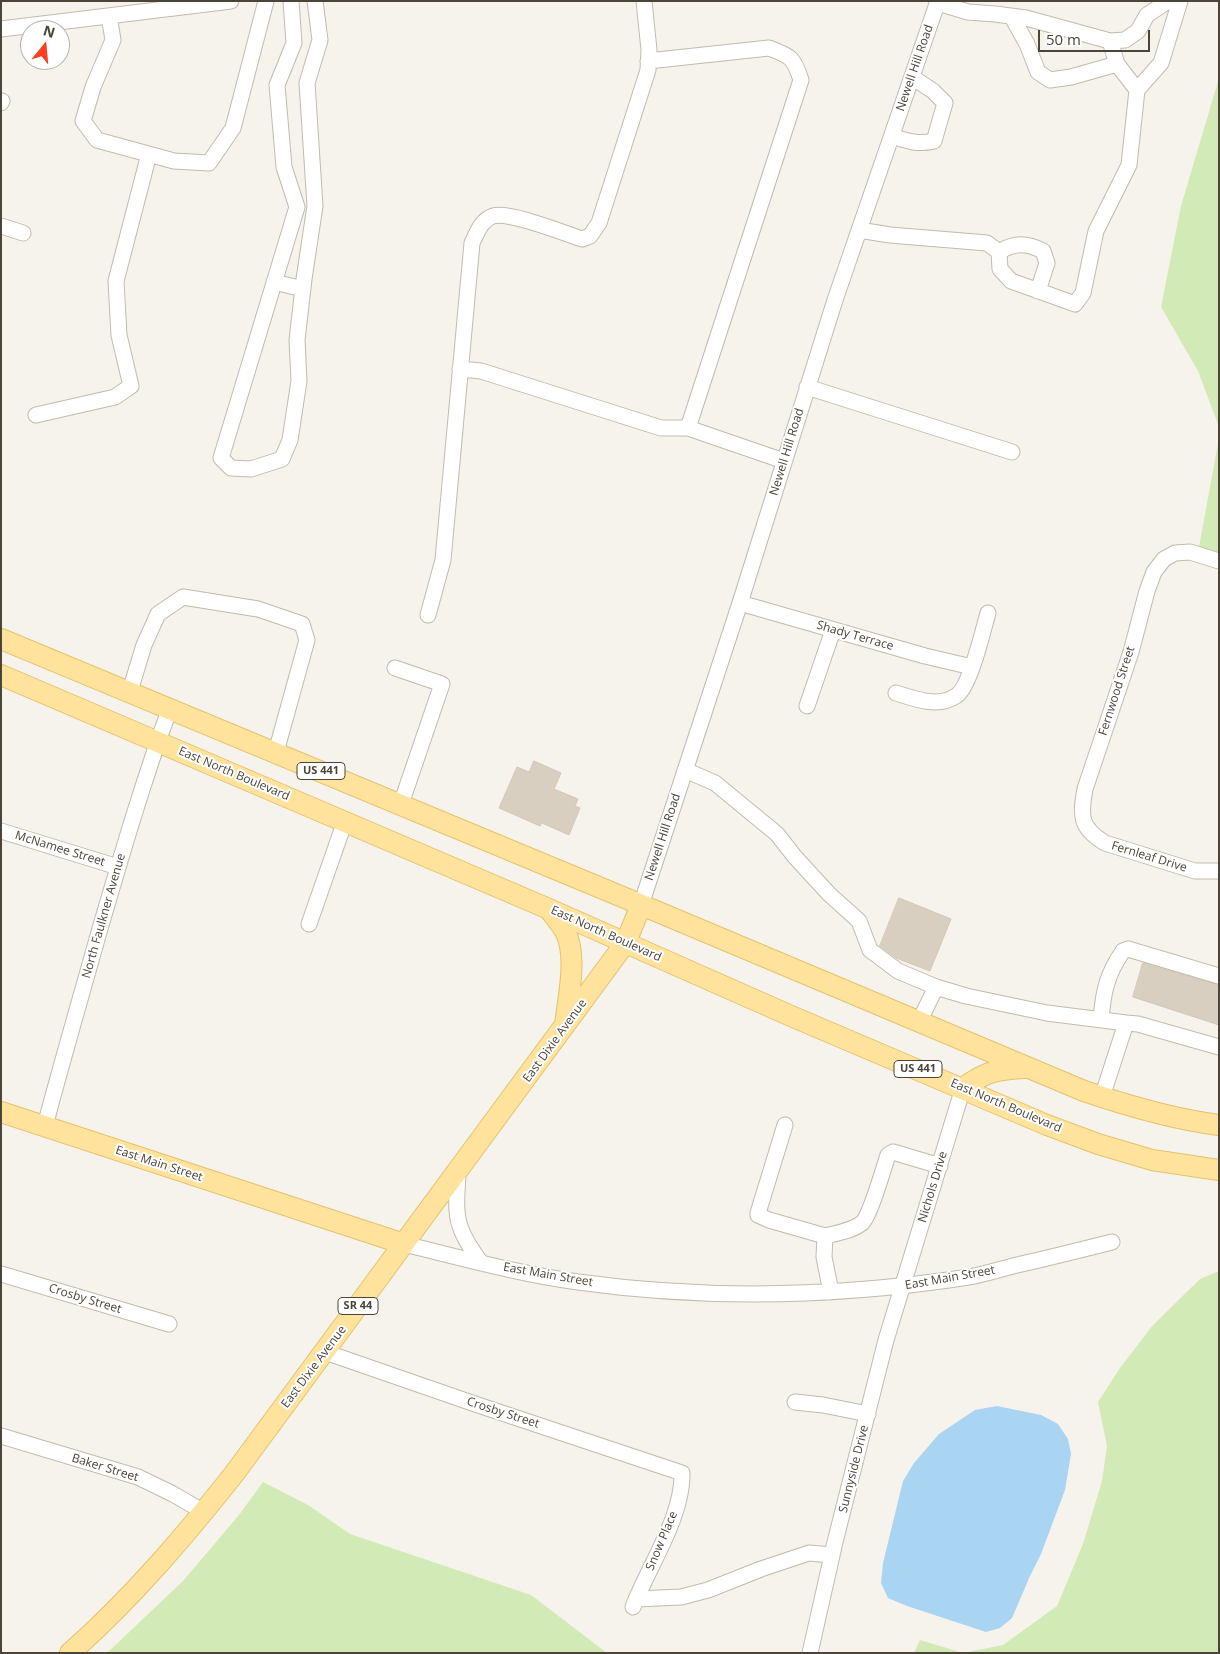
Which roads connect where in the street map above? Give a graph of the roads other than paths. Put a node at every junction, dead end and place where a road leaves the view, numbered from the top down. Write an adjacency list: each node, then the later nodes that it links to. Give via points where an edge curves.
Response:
1 (231, 1): 9 (street)
2 (266, 1): 18 (street, via 233,128 209,162 174,161)
3 (291, 1): 23 (street, via 294,43 278,85 284,167 297,207)
4 (315, 1): 24 (street, via 320,40 307,83 315,206)
5 (644, 1): 13 (street)
6 (1168, 1): 12 (street, via 1147,15 1132,36)
7 (1180, 1): 16 (street, via 1160,63)
8 (938, 2): 10 (street, via 968,12); 15 (street, Newell Hill Road)
9 (109, 16): 11 (street); 18 (street, via 114,40 93,87 83,121 97,140)
10 (1012, 17): 12 (street); 14 (street, via 1038,72 1050,80)
11 (1, 29)
12 (1110, 41): 14 (street)
13 (648, 61): 26 (street, via 648,70 599,222 590,236 582,239 511,216 493,216 480,225 472,243); 29 (street, via 769,48 796,64 802,80)
14 (1117, 64): 16 (street)
15 (912, 77): 17 (street, Newell Hill Road); 17 (street, via 945,103 934,141 912,143)
16 (1138, 90): 25 (street, via 1129,165 1096,231 1083,293 1075,304)
17 (892, 136): 20 (street, Newell Hill Road)
18 (149, 154): 28 (street, via 116,281 119,335 131,386 115,397)
19 (1, 226): 21 (street)
20 (859, 230): 22 (street, via 987,243); 27 (street, Newell Hill Road)
21 (23, 233)
22 (999, 252): 25 (street, via 1000,268 1012,281); 25 (street, via 1019,244 1043,250 1047,263)
23 (274, 282): 24 (street); 24 (street, via 221,458 231,468 251,469 282,459 290,440 299,381 298,340)
24 (303, 289)
25 (1038, 290)
26 (460, 369): 29 (street, via 481,371 661,428); 35 (street, via 443,560)
27 (808, 387): 30 (street); 31 (street, Newell Hill Road)
28 (36, 415)
29 (688, 428): 31 (street)
30 (1012, 452)
31 (784, 461): 33 (street, Newell Hill Road)
32 (1219, 561): 50 (street, Fernwood Street, via 1190,552 1175,553 1164,559 1154,572 1085,789 1082,818)
33 (740, 603): 36 (street, Shady Terrace); 47 (street, Newell Hill Road)
34 (988, 613): 38 (street)
35 (428, 615)
36 (833, 630): 38 (street, Shady Terrace); 43 (street)
37 (1, 639): 41 (main road, US 441)
38 (972, 667): 42 (street, via 962,692 946,700 919,700)
39 (395, 668): 48 (street, via 442,684)
40 (1, 675): 45 (main road, East North Boulevard / US 441)
41 (130, 691): 44 (main road, US 441); 46 (street, via 144,645 158,614 183,597 258,609 302,624 307,640)
42 (896, 693)
43 (807, 706)
44 (170, 708): 45 (street, North Faulkner Avenue); 46 (main road, US 441)
45 (158, 741): 49 (main road, East North Boulevard / US 441); 52 (street, North Faulkner Avenue)
46 (276, 752): 48 (main road, US 441)
47 (685, 770): 54 (street, Newell Hill Road); 59 (street, via 715,783 777,834 829,894 860,921 870,950 898,971)
48 (401, 804): 54 (main road, US 441)
49 (345, 821): 55 (main road, East North Boulevard / US 441); 56 (street)
50 (1086, 827): 53 (street, Fernleaf Drive, via 1106,843 1195,871)
51 (1, 831): 52 (street, McNamee Street)
52 (118, 867): 71 (street, North Faulkner Avenue)
53 (1219, 871)
54 (641, 904): 57 (main road, SR 44); 61 (main road, US 441)
55 (549, 909): 57 (main road, East North Boulevard / US 441); 63 (main road, via 566,932 571,952)
56 (308, 924)
57 (626, 942): 63 (main road, East Dixie Avenue / SR 44); 66 (main road, East North Boulevard / US 441, via 790,1016)
58 (1219, 976): 60 (street, via 1123,951 1105,987)
59 (936, 987): 60 (street, via 1047,1013); 61 (street)
60 (1101, 1020): 62 (street)
61 (920, 1022): 65 (main road, US 441)
62 (1126, 1023): 64 (street); 67 (street)
63 (565, 1027): 74 (main road, East Dixie Avenue / SR 44)
64 (1219, 1047)
65 (1028, 1067): 66 (main road, via 996,1070 979,1076); 67 (main road, US 441)
66 (963, 1088): 72 (street, Nichols Drive); 73 (main road, East North Boulevard / US 441, via 1098,1144 1152,1160)
67 (1102, 1097): 70 (main road, US 441, via 1171,1117)
68 (1, 1112): 71 (main road, East Main Street)
69 (786, 1125): 75 (street, via 758,1215)
70 (1219, 1125)
71 (45, 1126): 77 (main road, East Main Street)
72 (940, 1166): 75 (street, via 893,1152 888,1154 865,1219 861,1224); 80 (street, Nichols Drive)
73 (1219, 1170)
74 (458, 1171): 77 (main road, East Dixie Avenue / SR 44); 78 (street, via 459,1224)
75 (825, 1236): 81 (street, via 824,1258)
76 (1112, 1242): 80 (street, East Main Street, via 972,1276)
77 (404, 1244): 78 (street, East Main Street); 83 (main road, East Dixie Avenue / SR 44)
78 (481, 1263): 81 (street, East Main Street, via 576,1282 645,1290 716,1294)
79 (1, 1274): 82 (street, Crosby Street)
80 (904, 1286): 81 (street, East Main Street); 85 (street, Sunnyside Drive, via 886,1340)
81 (831, 1292)
82 (169, 1324)
83 (325, 1352): 87 (street, Crosby Street); 88 (main road, East Dixie Avenue / SR 44)
84 (795, 1402): 85 (street)
85 (868, 1414): 89 (street, Sunnyside Drive)
86 (1, 1436): 88 (street, Baker Street, via 138,1477)
87 (682, 1473): 89 (street, Snow Place, via 682,1487 674,1514 635,1603 708,1590 809,1553)
88 (204, 1512): 90 (main road, East Dixie Avenue / SR 44, via 123,1602)
89 (832, 1555): 91 (street, Sunnyside Drive)
90 (70, 1653)
91 (810, 1653)

